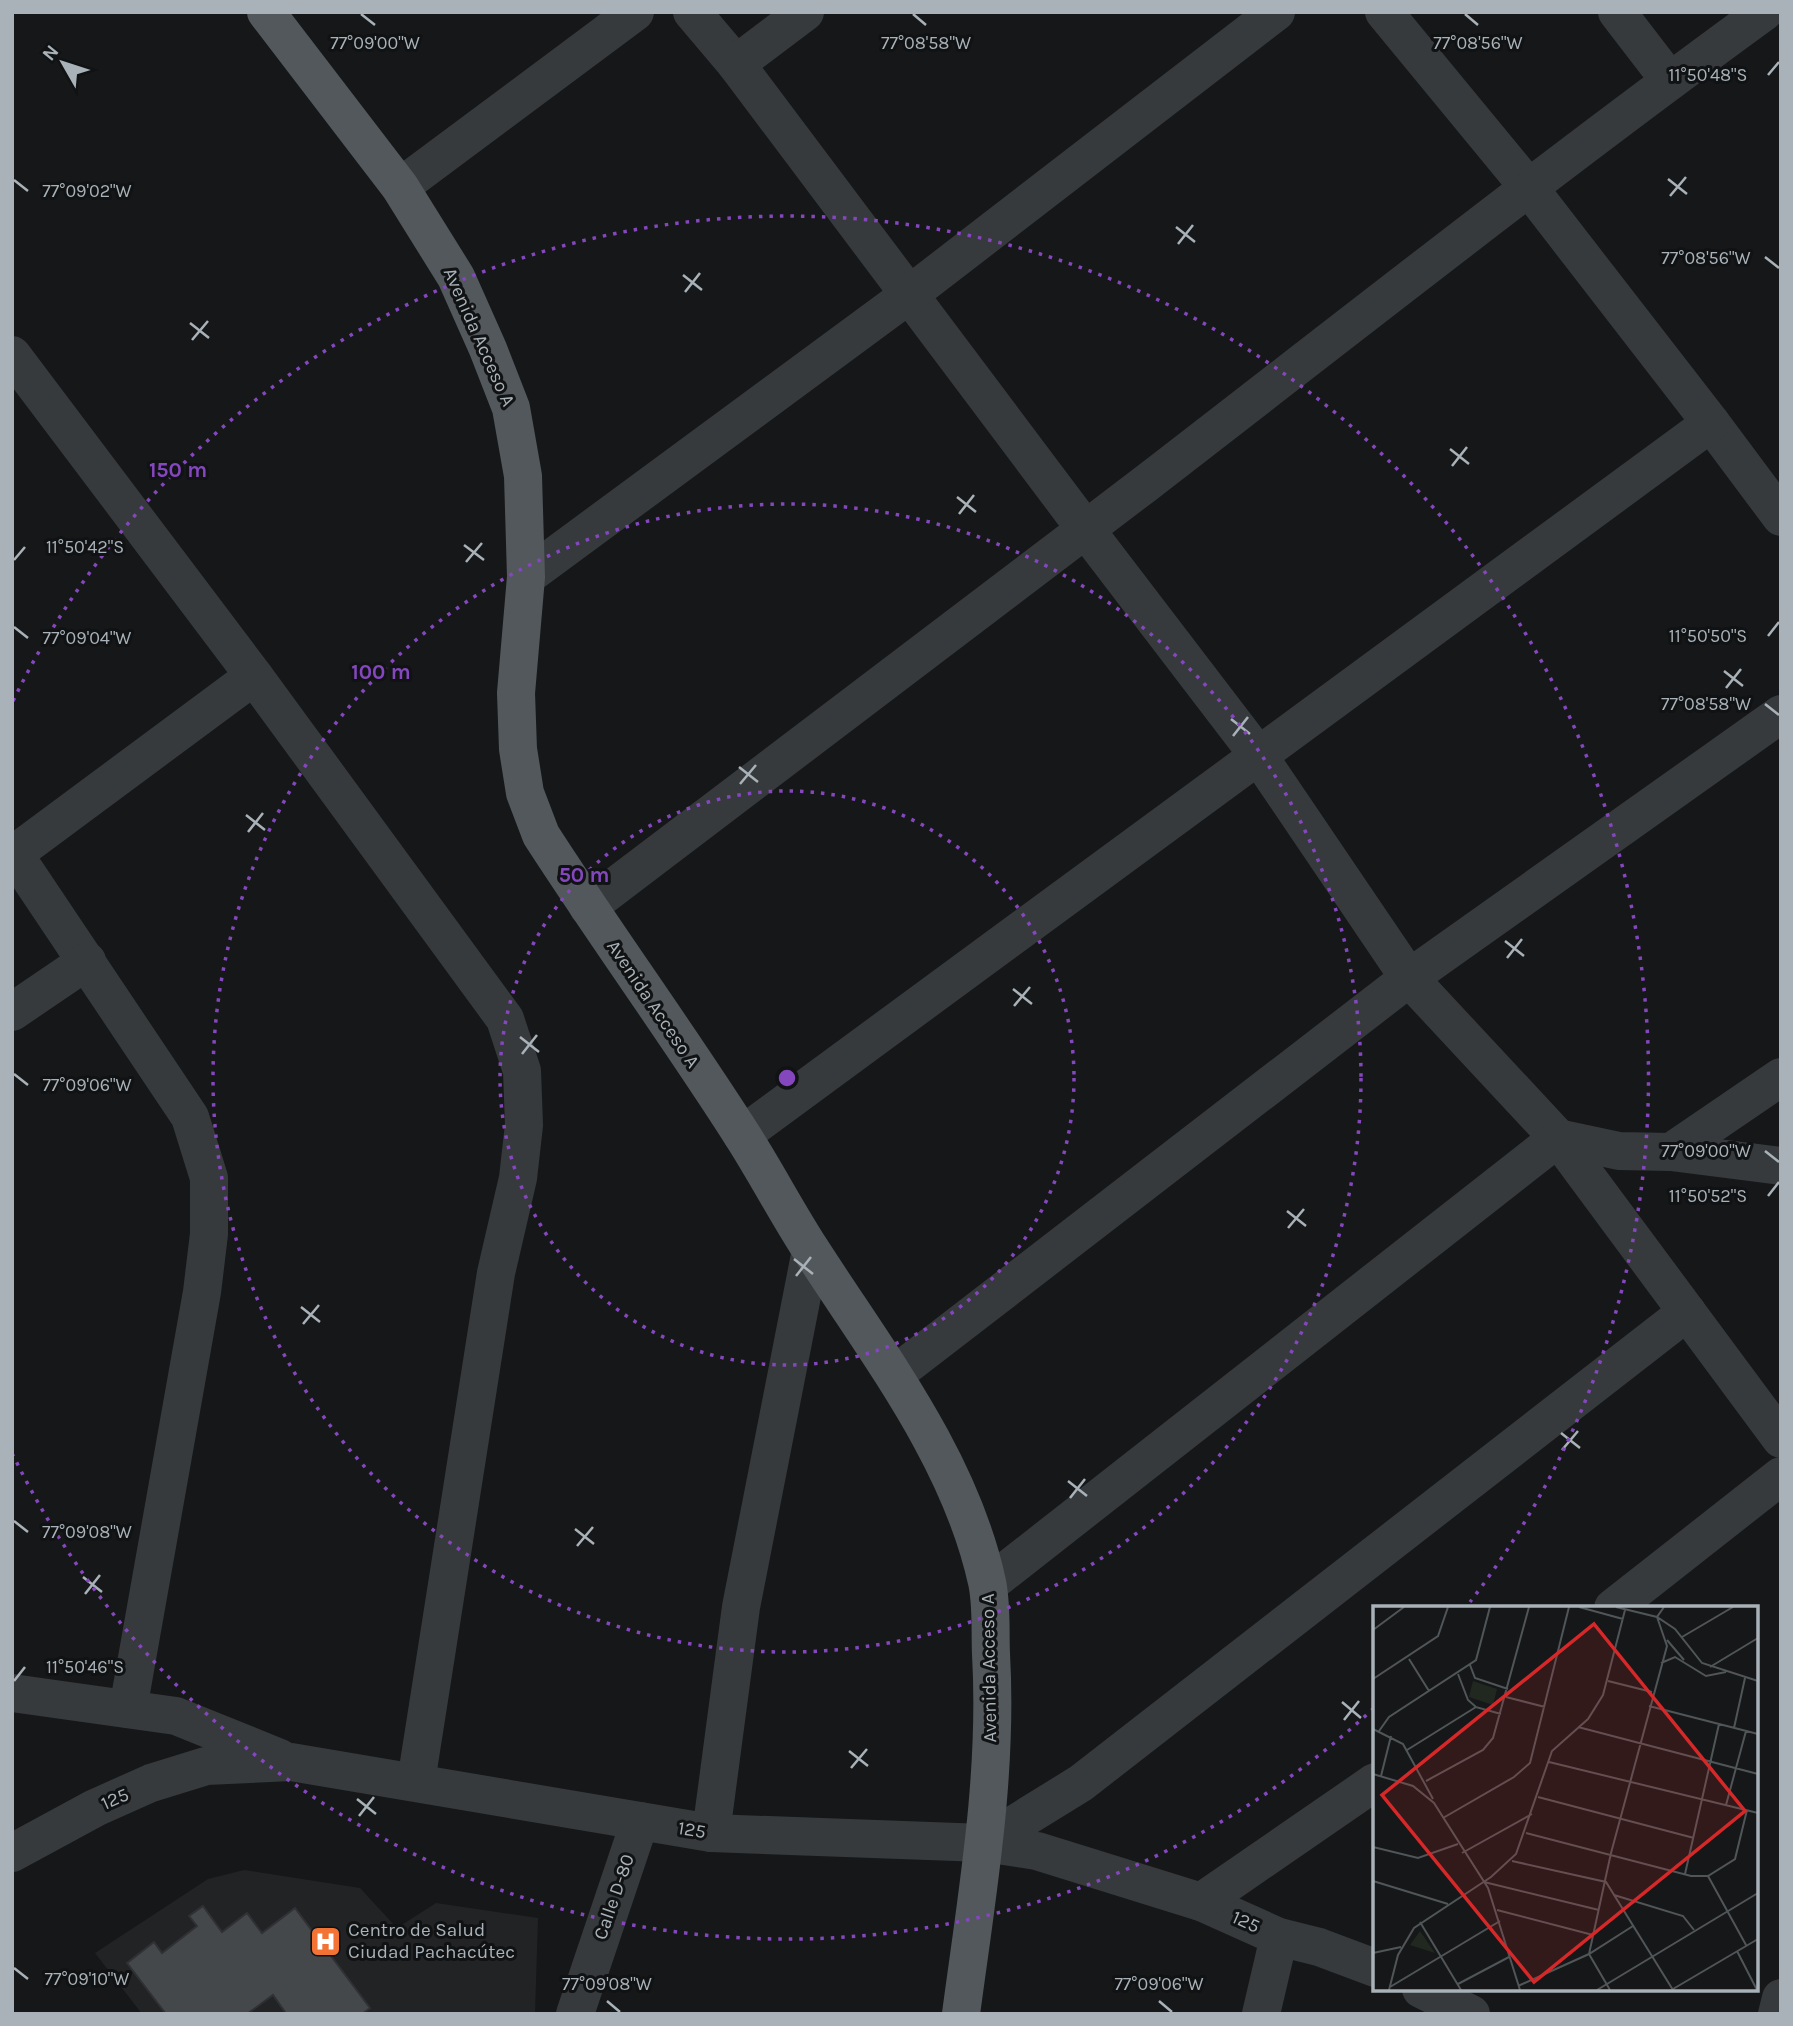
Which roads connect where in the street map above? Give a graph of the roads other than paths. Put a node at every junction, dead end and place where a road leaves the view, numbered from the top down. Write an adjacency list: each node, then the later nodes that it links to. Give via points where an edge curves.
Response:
1 (266, 12): 11 (main road, Avenida Acceso A)
2 (635, 12): 11 (street)
3 (692, 12): 9 (street)
4 (805, 12): 9 (street)
5 (1276, 12): 13 (street)
6 (1384, 12): 12 (street)
7 (1617, 12): 10 (street)
8 (1764, 12): 10 (street)
9 (736, 64): 13 (street)
10 (1670, 81): 12 (street)
11 (400, 187): 18 (main road, Avenida Acceso A, via 456,277 512,408 523,476)
12 (1529, 188): 15 (street); 17 (street)
13 (910, 294): 17 (street); 18 (street)
14 (12, 355): 19 (street)
15 (1711, 422): 16 (street); 21 (street)
16 (1781, 517)
17 (1086, 530): 21 (street); 23 (street)
18 (526, 577): 23 (main road, Avenida Acceso A, via 516,693 525,793 541,835)
19 (254, 676): 22 (street); 42 (street, via 505,1019 522,1071 524,1125 519,1178 496,1273)
20 (1781, 714): 25 (street)
21 (1258, 755): 25 (street); 28 (street)
22 (13, 853): 24 (street)
23 (588, 908): 28 (main road, Avenida Acceso A)
24 (87, 961): 26 (street); 40 (street, via 190,1117 209,1178 202,1292)
25 (1409, 978): 29 (street); 34 (street)
26 (12, 1012)
27 (1781, 1077): 30 (street)
28 (742, 1135): 32 (main road, Avenida Acceso A)
29 (1558, 1138): 30 (street, via 1619,1151); 33 (street); 37 (street)
30 (1671, 1152): 31 (street)
31 (1781, 1166)
32 (811, 1250): 34 (main road, Avenida Acceso A); 45 (street, via 741,1607)
33 (1686, 1312): 35 (street); 46 (street, via 1081,1783)
34 (894, 1375): 37 (main road, Avenida Acceso A, via 953,1483)
35 (1781, 1439)
36 (1781, 1476): 38 (street)
37 (988, 1585): 46 (main road, Avenida Acceso A, via 992,1721)
38 (1616, 1606)
39 (12, 1693): 40 (street)
40 (128, 1709): 41 (street, via 176,1716)
41 (291, 1762): 42 (street, 125); 47 (street, 125, via 206,1766 151,1783)
42 (416, 1782): 44 (street, 125)
43 (1373, 1783): 48 (street)
44 (640, 1821): 45 (street, 125); 53 (street, Calle D-80)
45 (711, 1833): 46 (street, 125)
46 (984, 1843): 48 (street, 125, via 1037,1851); 54 (main road, Avenida Acceso A)
47 (12, 1853)
48 (1201, 1902): 49 (street, 125)
49 (1279, 1937): 50 (street, 125); 55 (street)
50 (1373, 1967)
51 (1425, 1991): 56 (street)
52 (1781, 1998): 57 (street)
53 (575, 2014)
54 (961, 2014)
55 (1261, 2014)
56 (1471, 2014)
57 (1777, 2014)

